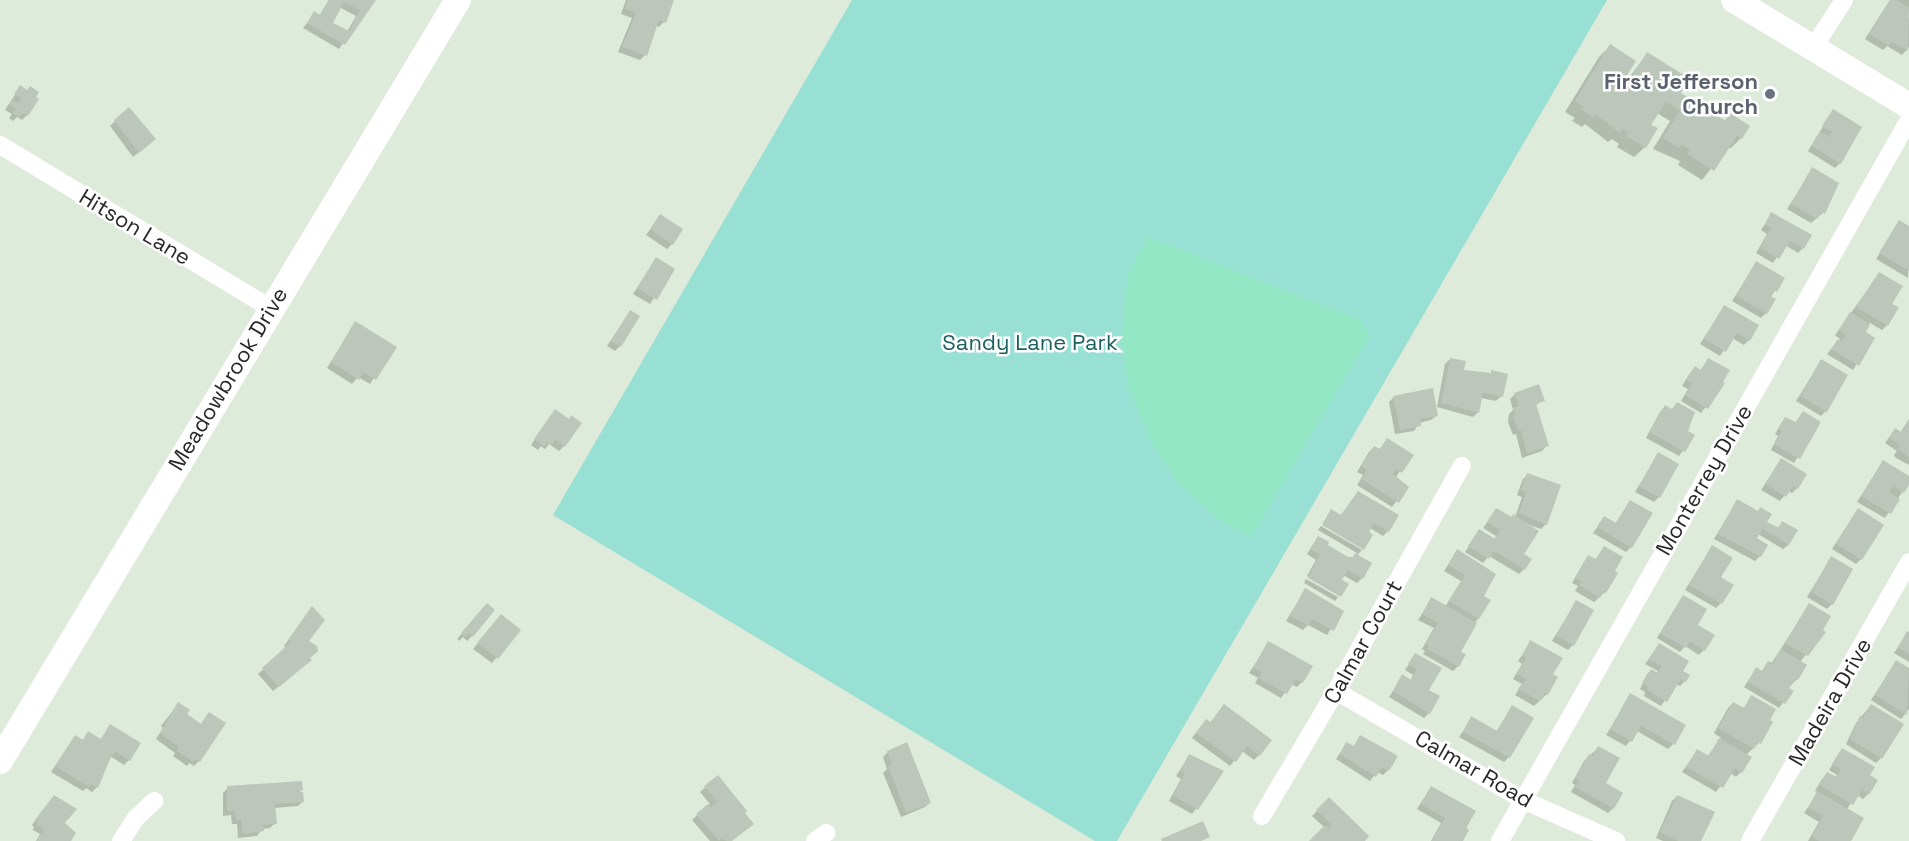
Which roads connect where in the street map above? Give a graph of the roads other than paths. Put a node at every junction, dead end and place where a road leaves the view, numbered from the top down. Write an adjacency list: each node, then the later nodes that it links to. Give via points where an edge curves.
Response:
1 (458, 0): 8 (main road, Meadowbrook Drive)
2 (1734, 0): 4 (main road)
3 (1844, 0): 4 (street)
4 (1813, 48): 5 (main road)
5 (1909, 106)
6 (1909, 120): 13 (street, Monterrey Drive)
7 (0, 145): 8 (street, Hitson Lane)
8 (270, 308): 12 (main road, Meadowbrook Drive)
9 (1462, 466): 11 (street, Calmar Court)
10 (1909, 562): 19 (street, Madeira Drive)
11 (1336, 691): 13 (street, Calmar Road); 15 (street, Calmar Court)
12 (0, 761)
13 (1523, 800): 17 (street, Monterrey Drive); 18 (street, Calmar Road)
14 (154, 801): 16 (street, via 136,818)
15 (1262, 816)
16 (121, 841)
17 (1500, 841)
18 (1616, 841)
19 (1750, 841)

